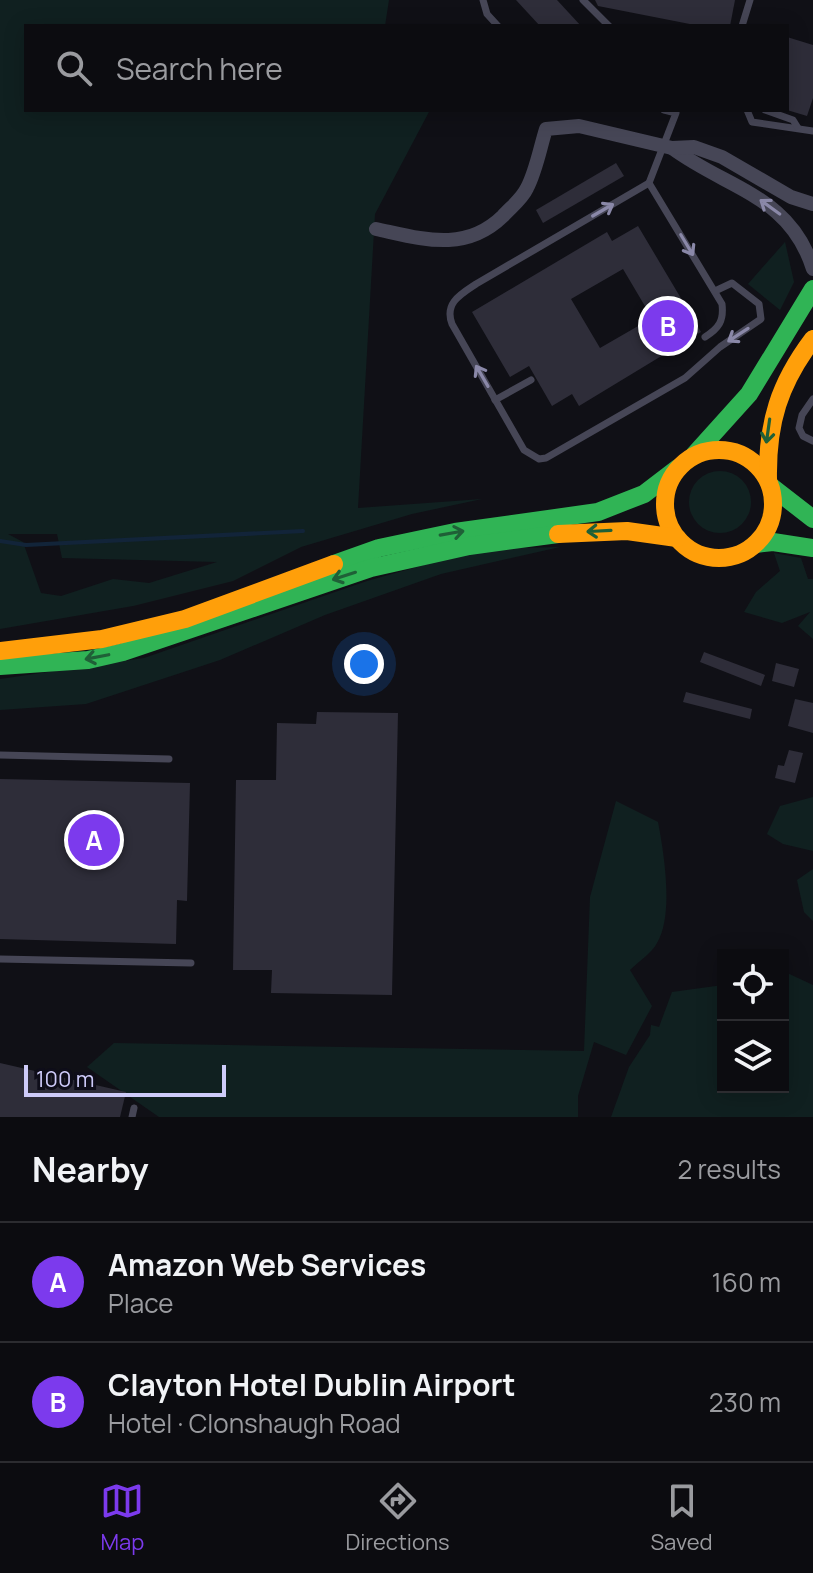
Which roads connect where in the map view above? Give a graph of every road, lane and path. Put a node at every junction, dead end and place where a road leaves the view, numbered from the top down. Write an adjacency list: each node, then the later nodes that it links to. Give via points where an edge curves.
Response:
1 (483, 0): 4 (lane)
2 (583, 0): 5 (lane)
3 (750, 0): 6 (lane)
4 (496, 24)
5 (607, 24)
6 (743, 24)
7 (676, 112): 12 (lane)
8 (748, 112): 10 (lane, via 752,122)
9 (771, 112): 10 (lane, via 793,120)
10 (798, 128): 11 (lane)
11 (813, 131)
12 (666, 147): 13 (lane); 14 (street, via 694,147 722,157); 15 (street, via 579,126 546,129 527,188 497,222 475,237 428,241); 16 (street, one-way to 12, via 787,219 744,188)
13 (649, 183): 18 (lane, one-way to 18); 23 (lane, one-way to 13, via 452,324 450,310 456,297)
14 (813, 204)
15 (376, 229)
16 (813, 269)
17 (813, 289): 25 (main road, via 749,394)
18 (715, 291): 19 (lane, via 722,304 721,322); 23 (lane, one-way to 23, via 732,283 759,304 761,319 685,378 546,458 524,450)
19 (705, 337)
20 (813, 339): 27 (main road, one-way to 27, via 775,400 767,428)
21 (531, 380): 23 (lane)
22 (813, 399): 24 (lane, via 799,428)
23 (495, 400)
24 (813, 441)
25 (694, 455): 26 (main road); 27 (main road, via 736,451)
26 (678, 468): 29 (main road, via 665,497); 32 (main road, one-way to 26, via 102,639 185,619 379,548 598,512 644,494)
27 (770, 483): 28 (main road); 30 (main road, via 772,518)
28 (813, 519)
29 (677, 538): 30 (main road, via 697,553 718,558); 33 (main road, one-way to 33, via 606,530 414,556 123,652)
30 (756, 544): 31 (main road)
31 (813, 548)
32 (0, 651)
33 (0, 666)
34 (0, 755): 35 (lane)
35 (169, 759)
36 (0, 959): 37 (lane)
37 (191, 963)

